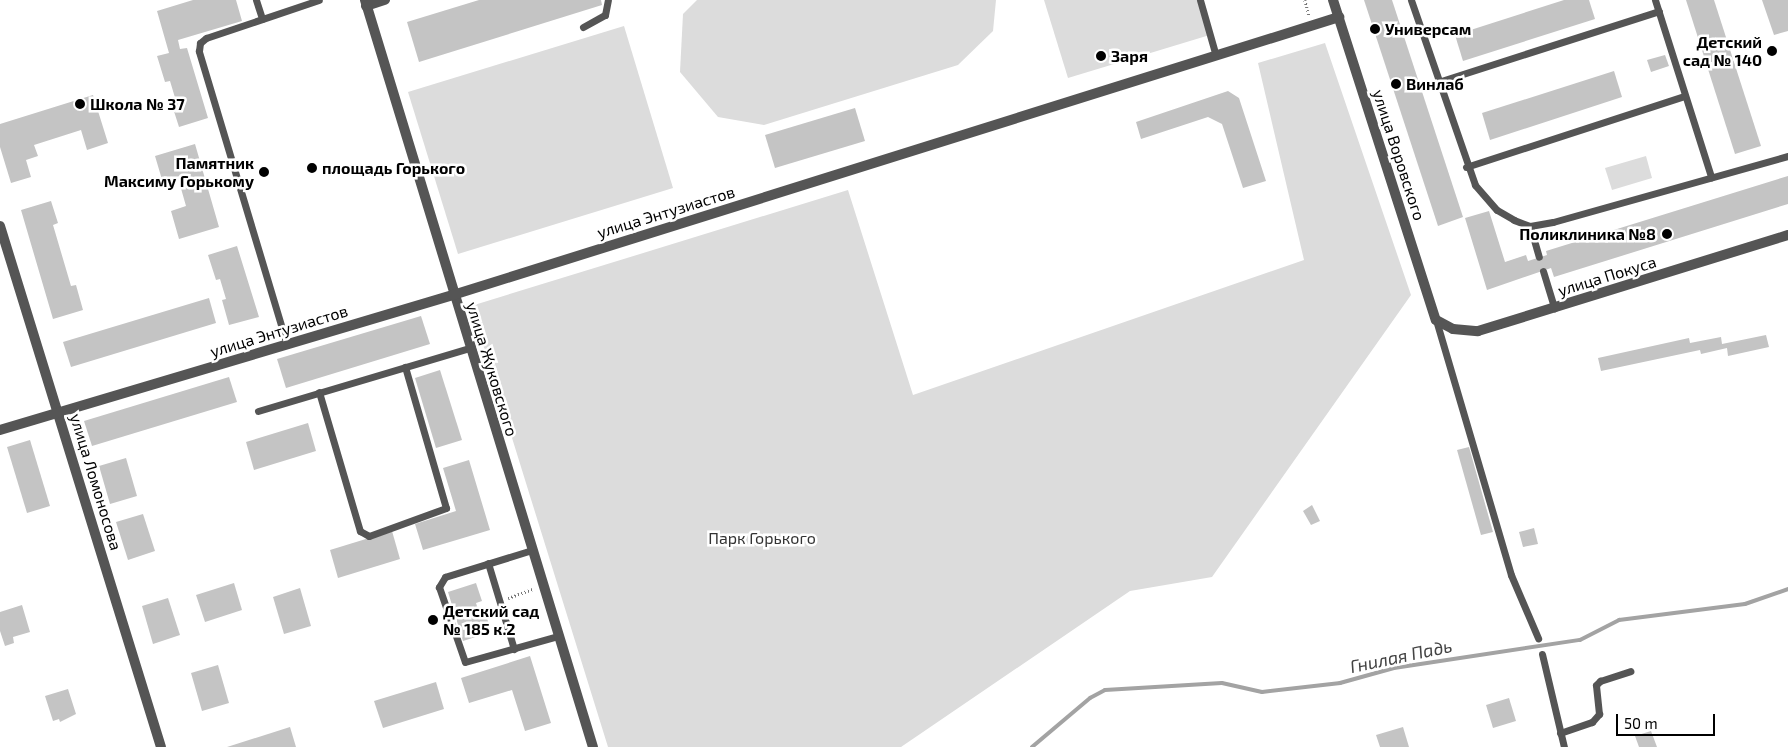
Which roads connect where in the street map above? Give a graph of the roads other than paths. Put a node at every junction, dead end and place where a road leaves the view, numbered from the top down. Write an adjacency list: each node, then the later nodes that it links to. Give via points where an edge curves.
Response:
1 (256, 0): 12 (lane)
2 (319, 0): 12 (lane)
3 (385, 0): 9 (street)
4 (608, 0): 13 (lane, via 605,15)
5 (1200, 0): 14 (lane)
6 (1333, 0): 11 (street, улица Воровского)
7 (1411, 0): 15 (lane)
8 (1655, 0): 10 (lane)
9 (366, 3): 25 (street, улица Жуковского)
10 (1659, 11): 15 (lane); 16 (lane)
11 (1339, 17): 14 (street, улица Энтузиастов); 27 (street, улица Воровского)
12 (262, 19): 28 (lane, via 206,38 200,43 199,51)
13 (582, 27)
14 (1216, 56): 25 (street, улица Энтузиастов)
15 (1438, 82): 18 (lane)
16 (1685, 96): 18 (lane); 19 (lane)
17 (1788, 156): 19 (lane)
18 (1466, 167): 21 (lane, via 1475,185 1497,210)
19 (1711, 177): 21 (lane)
20 (0, 226): 33 (street, улица Ломоносова)
21 (1530, 226): 23 (lane)
22 (1788, 236): 26 (street, улица Покуса)
23 (1539, 257)
24 (1543, 271): 26 (lane)
25 (453, 295): 28 (street, улица Энтузиастов); 29 (street, улица Жуковского)
26 (1554, 308): 27 (street, улица Покуса, via 1478,331 1453,330)
27 (1436, 320): 38 (lane, via 1511,575)
28 (286, 345): 33 (street, улица Энтузиастов)
29 (470, 348): 30 (lane); 35 (street, улица Жуковского)
30 (406, 367): 31 (lane); 31 (lane, via 446,508 369,536 360,532)
31 (319, 392): 32 (lane)
32 (258, 411)
33 (59, 413): 34 (street, улица Энтузиастов); 43 (street, улица Ломоносова)
34 (0, 430)
35 (532, 550): 36 (lane); 37 (street, улица Жуковского)
36 (488, 563): 39 (lane); 39 (lane, via 445,577 439,587 461,659 469,662)
37 (558, 636): 39 (lane); 44 (street, улица Жуковского)
38 (1538, 638)
39 (514, 649)
40 (1542, 654): 42 (lane)
41 (1630, 671): 42 (lane, via 1596,685 1599,714 1592,722)
42 (1560, 733): 45 (lane)
43 (161, 747)
44 (593, 747)
45 (1564, 747)

